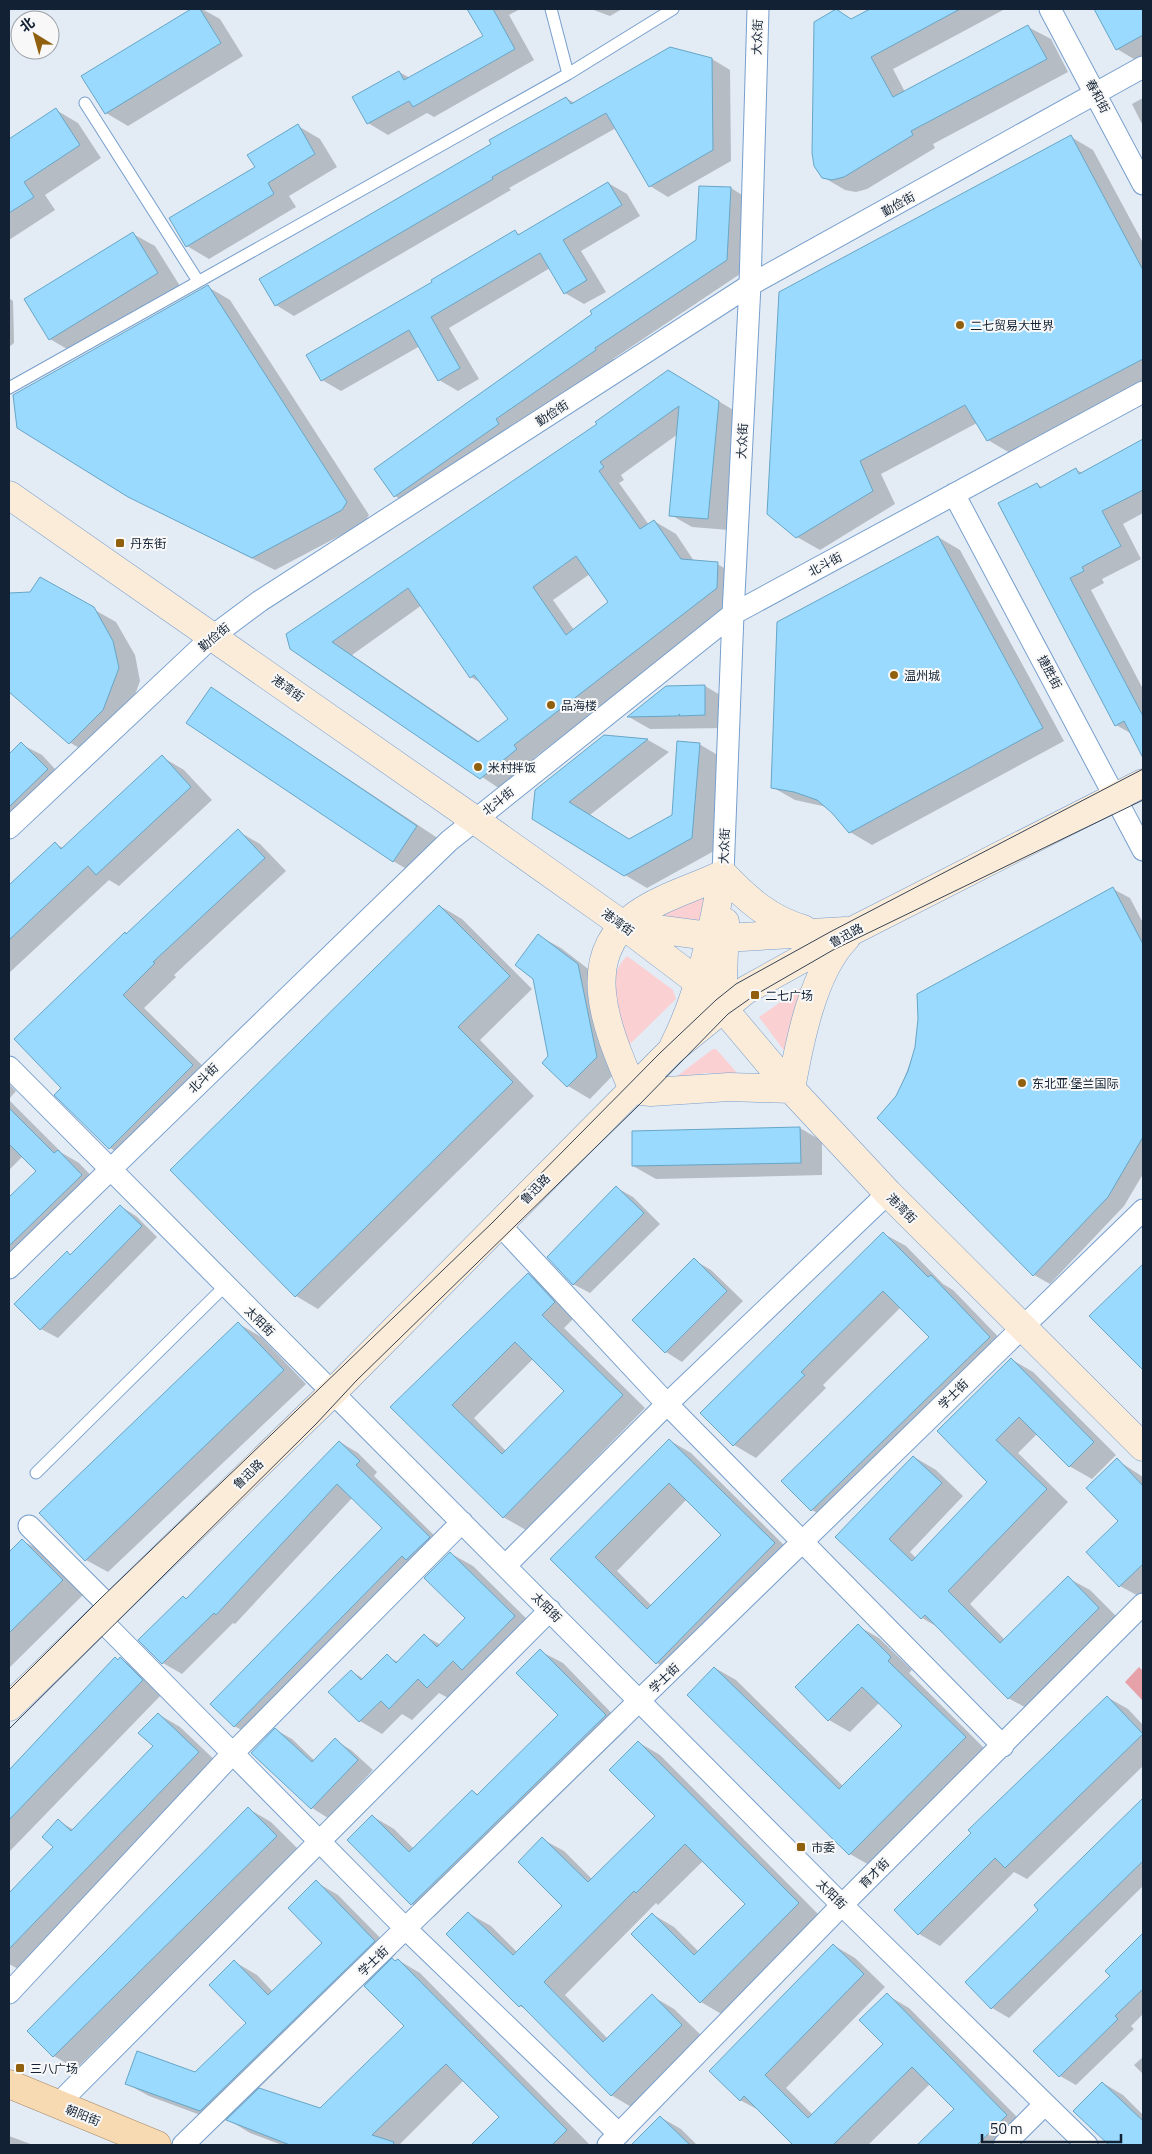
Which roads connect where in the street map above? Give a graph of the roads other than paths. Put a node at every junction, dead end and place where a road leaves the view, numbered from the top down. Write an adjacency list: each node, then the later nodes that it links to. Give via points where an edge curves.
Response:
1 (550, 9): 6 (lane)
2 (673, 9): 6 (lane)
3 (758, 9): 11 (street, 大众街)
4 (1050, 9): 7 (street, 春和街)
5 (1143, 67): 7 (street, 勤俭街)
6 (568, 74): 10 (lane)
7 (1097, 94): 9 (street, 春和街); 11 (street, 勤俭街)
8 (85, 103): 10 (lane)
9 (1143, 184)
10 (198, 281): 12 (lane)
11 (750, 285): 16 (street, 大众街); 17 (street, 勤俭街, via 260,601)
12 (9, 388)
13 (1143, 392): 14 (street, 北斗街)
14 (954, 494): 16 (street, 北斗街); 19 (street, 捷胜街)
15 (9, 495): 17 (main road, 港湾街)
16 (733, 614): 20 (street, 北斗街); 23 (street, 大众街)
17 (213, 636): 20 (main road, 港湾街); 21 (street, 勤俭街)
18 (1143, 783): 19 (main road, 鲁迅路)
19 (1116, 798): 22 (street, 捷胜街); 25 (main road, 鲁迅路)
20 (475, 820): 24 (main road, 港湾街); 34 (street, 北斗街, via 449,841)
21 (9, 828)
22 (1143, 850)
23 (723, 874): 24 (main road, via 654,904); 26 (main road, via 770,917); 27 (main road)
24 (623, 925): 27 (main road); 28 (main road, 港湾街); 32 (main road, via 610,944 601,978 610,1036)
25 (854, 930): 26 (main road); 29 (main road, 鲁迅路, via 746,990); 33 (main road, via 834,950 822,975 796,1061)
26 (814, 933): 27 (main road)
27 (717, 938): 28 (main road); 29 (main road)
28 (698, 982): 29 (main road, 港湾街); 30 (main road)
29 (722, 1007): 30 (main road, 鲁迅路); 33 (main road, 港湾街)
30 (671, 1051): 32 (main road, 鲁迅路)
31 (9, 1067): 34 (street, 太阳街)
32 (633, 1090): 33 (main road, via 651,1092 728,1087); 37 (main road, 鲁迅路)
33 (791, 1090): 35 (main road, 港湾街)
34 (110, 1169): 38 (street, 北斗街); 39 (street, 太阳街)
35 (888, 1193): 40 (main road, 港湾街); 42 (street)
36 (1143, 1210): 40 (street, 学士街)
37 (500, 1225): 41 (main road, 鲁迅路); 42 (street)
38 (9, 1268)
39 (226, 1286): 41 (street, 太阳街); 44 (lane)
40 (1021, 1327): 43 (main road, 港湾街); 47 (street, 学士街)
41 (332, 1393): 45 (street, 太阳街); 51 (main road, 鲁迅路)
42 (667, 1404): 47 (street); 48 (street)
43 (1143, 1448)
44 (36, 1473)
45 (462, 1522): 48 (street, 太阳街); 55 (street)
46 (29, 1526): 51 (street)
47 (803, 1543): 52 (street, 学士街); 54 (street)
48 (506, 1565): 50 (street, 太阳街)
49 (1143, 1604): 54 (street, 育才街)
50 (550, 1610): 52 (street, 太阳街); 56 (street)
51 (105, 1612): 53 (main road, 鲁迅路); 55 (street)
52 (641, 1700): 57 (street, 太阳街); 58 (street, 学士街)
53 (9, 1707)
54 (1002, 1746): 57 (street, 育才街)
55 (233, 1753): 56 (street); 59 (street)
56 (320, 1840): 58 (street); 61 (street)
57 (842, 1905): 62 (street, 太阳街); 63 (street, 育才街)
58 (406, 1929): 63 (street); 65 (street, 学士街)
59 (9, 1993)
60 (9, 2084): 61 (main road, 朝阳街)
61 (58, 2104): 64 (main road, 朝阳街)
62 (1046, 2104): 66 (street); 67 (street, 太阳街)
63 (613, 2140)
64 (157, 2145)
65 (183, 2145)
66 (1004, 2145)
67 (1087, 2145)

